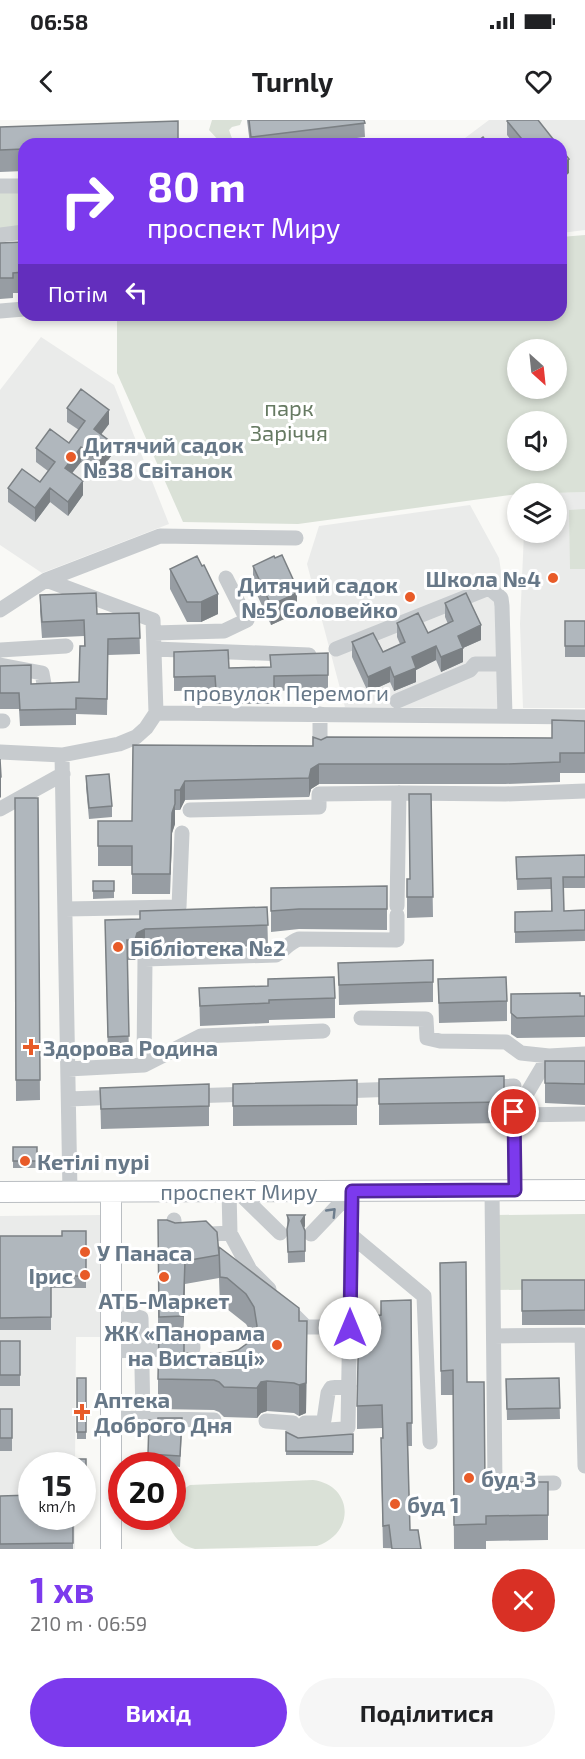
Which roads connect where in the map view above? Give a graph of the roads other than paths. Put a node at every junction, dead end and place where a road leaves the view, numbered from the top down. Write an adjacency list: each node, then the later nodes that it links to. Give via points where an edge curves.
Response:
1 (0, 186): 2 (street)
2 (18, 186)
3 (18, 233): 4 (street)
4 (0, 235)
5 (18, 310): 6 (street)
6 (0, 311)
7 (296, 538): 9 (street, via 160,536)
8 (226, 578): 11 (street, via 247,620 224,632)
9 (46, 579): 10 (street); 11 (street, via 153,620)
10 (0, 610)
11 (154, 641): 15 (street); 20 (street)
12 (66, 646): 14 (street)
13 (336, 649): 16 (street, via 489,588 501,598)
14 (0, 650)
15 (315, 655)
16 (503, 664): 19 (street, via 475,664 470,670); 22 (street)
17 (0, 665): 18 (street, via 42,673)
18 (44, 684)
19 (397, 701)
20 (156, 713): 21 (street, провулок Перемоги); 26 (street, провулок Перемоги, via 136,737)
21 (320, 714): 22 (street, провулок Перемоги); 24 (street)
22 (505, 716): 23 (street, провулок Перемоги)
23 (585, 717)
24 (320, 750)
25 (0, 752): 26 (street, провулок Перемоги)
26 (63, 755): 27 (street)
27 (63, 774): 30 (street); 33 (street)
28 (585, 791): 29 (street)
29 (399, 793): 31 (street, via 320,794 319,807); 38 (street, via 397,940 299,939 276,955 145,959)
30 (0, 809)
31 (190, 810)
32 (182, 833): 33 (street, via 179,908)
33 (65, 909): 39 (street)
34 (361, 1018): 37 (street, via 426,1019 427,1038 506,1042 521,1053)
35 (323, 1031): 38 (street, via 201,1036)
36 (585, 1054): 37 (street)
37 (549, 1056): 48 (street)
38 (144, 1065): 39 (street)
39 (68, 1069): 46 (street)
40 (467, 1088): 48 (street, via 514,1086)
41 (409, 1089): 42 (street)
42 (327, 1092)
43 (268, 1093): 44 (street)
44 (174, 1096)
45 (139, 1097): 46 (street)
46 (69, 1099): 55 (street)
47 (585, 1114): 48 (street)
48 (514, 1115): 50 (street)
49 (492, 1190): 50 (main road, проспект Миру); 53 (main road, проспект Миру); 65 (street)
50 (515, 1190): 51 (main road, проспект Миру)
51 (585, 1190)
52 (233, 1191): 53 (main road, проспект Миру); 56 (main road, проспект Миру); 58 (street); 59 (street)
53 (352, 1191): 60 (street, one-way to 53); 61 (street)
54 (0, 1192): 55 (main road, проспект Миру)
55 (70, 1192): 56 (main road, проспект Миру)
56 (111, 1192): 62 (main road)
57 (174, 1220): 58 (street, via 174,1236)
58 (230, 1233): 63 (street, via 250,1270 306,1327)
59 (280, 1233)
60 (311, 1234)
61 (351, 1236): 63 (street); 74 (street, via 424,1296)
62 (111, 1314): 66 (street, via 141,1318); 67 (main road)
63 (350, 1328): 68 (street)
64 (192, 1335): 66 (street, via 193,1348)
65 (494, 1336): 75 (street, via 582,1335); 76 (street, via 495,1484)
66 (142, 1350): 67 (street); 70 (street)
67 (111, 1351): 69 (main road)
68 (349, 1386): 73 (street, via 331,1388 326,1414 320,1423); 73 (street, via 348,1427 297,1432)
69 (111, 1418): 70 (street); 77 (main road)
70 (143, 1419): 71 (street)
71 (214, 1420)
72 (266, 1420): 73 (street)
73 (293, 1423)
74 (430, 1442)
75 (585, 1466)
76 (555, 1483)
77 (111, 1549)

